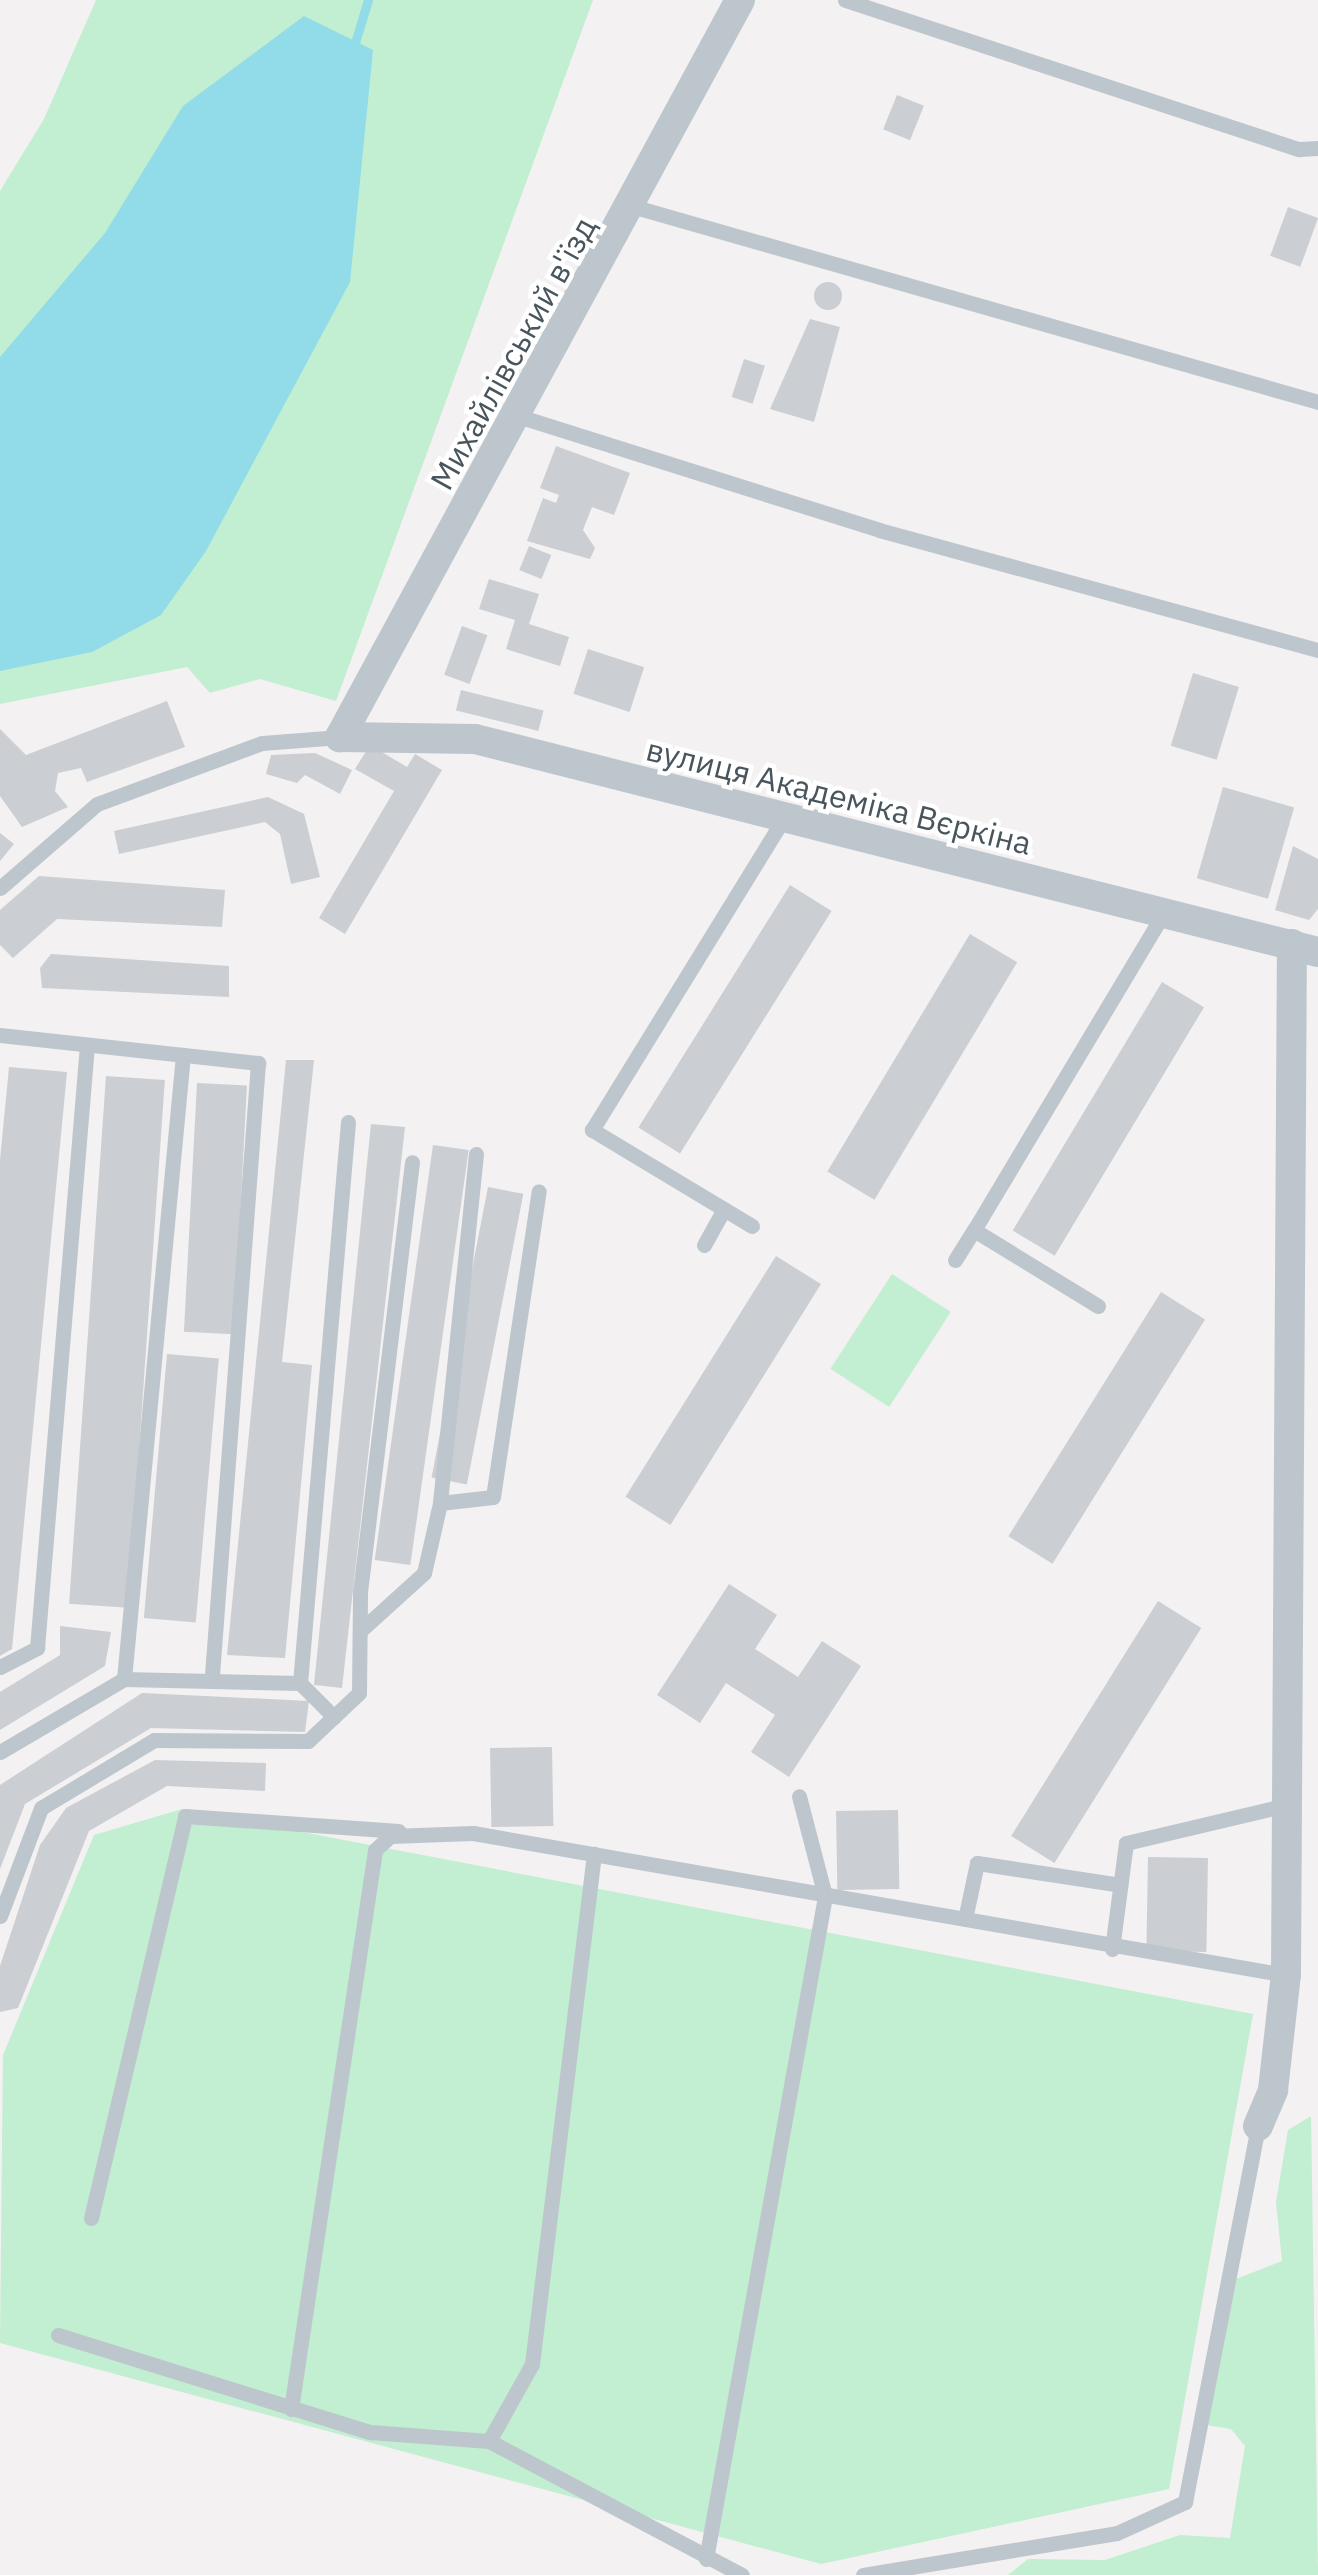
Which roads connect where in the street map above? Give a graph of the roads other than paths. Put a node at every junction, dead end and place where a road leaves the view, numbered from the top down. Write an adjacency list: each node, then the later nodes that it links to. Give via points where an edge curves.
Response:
1 (740, 0): 4 (street, Михайлівський в'їзд)
2 (846, 0): 3 (lane, via 1299,150)
3 (1318, 148)
4 (635, 207): 5 (lane); 6 (street, Михайлівський в'їзд)
5 (1318, 402)
6 (518, 416): 7 (lane, via 880,530); 8 (street, Михайлівський в'їзд)
7 (1318, 650)
8 (340, 736): 9 (street, вулиця Академіка Вєркіна, via 474,739); 10 (lane, via 262,743 97,804)
9 (784, 818): 11 (street, вулиця Академіка Вєркіна); 20 (lane, via 592,1130)
10 (0, 888)
11 (1164, 912): 12 (street, вулиця Академіка Вєркіна); 22 (lane)
12 (1305, 948): 35 (street)
13 (0, 1035): 14 (lane)
14 (87, 1045): 15 (lane); 28 (lane, via 37,1648)
15 (183, 1055): 29 (lane, via 258,1063); 30 (lane)
16 (348, 1122): 31 (lane)
17 (476, 1154): 26 (lane)
18 (412, 1162): 27 (lane)
19 (539, 1191): 26 (lane, via 493,1497)
20 (724, 1209): 21 (lane); 23 (lane)
21 (752, 1226)
22 (974, 1230): 24 (lane); 25 (lane)
23 (704, 1246)
24 (956, 1260)
25 (1098, 1306)
26 (440, 1503): 27 (lane, via 424,1573)
27 (360, 1631): 32 (lane, via 359,1693)
28 (0, 1666)
29 (212, 1676): 30 (lane); 31 (lane)
30 (124, 1679): 33 (lane)
31 (300, 1684): 32 (lane)
32 (334, 1717): 40 (lane, via 308,1742 154,1740 41,1808)
33 (0, 1752)
34 (799, 1796): 39 (lane)
35 (1287, 1805): 38 (lane, via 1126,1843); 43 (street)
36 (412, 1832): 37 (lane); 45 (lane, via 185,1816); 47 (lane, via 374,1850)
37 (594, 1854): 39 (lane); 48 (lane, via 532,2364)
38 (1120, 1885): 41 (lane, via 976,1863); 42 (lane)
39 (825, 1896): 41 (lane); 49 (lane)
40 (0, 1916)
41 (965, 1919): 42 (lane)
42 (1112, 1949): 43 (lane)
43 (1286, 1975): 44 (street, via 1273,2090)
44 (1258, 2126): 51 (lane, via 1185,2502 1117,2534)
45 (91, 2218)
46 (58, 2335): 47 (lane)
47 (291, 2409): 48 (lane, via 370,2432)
48 (490, 2441): 49 (lane)
49 (706, 2559): 50 (lane)
50 (742, 2575)
51 (864, 2575)

